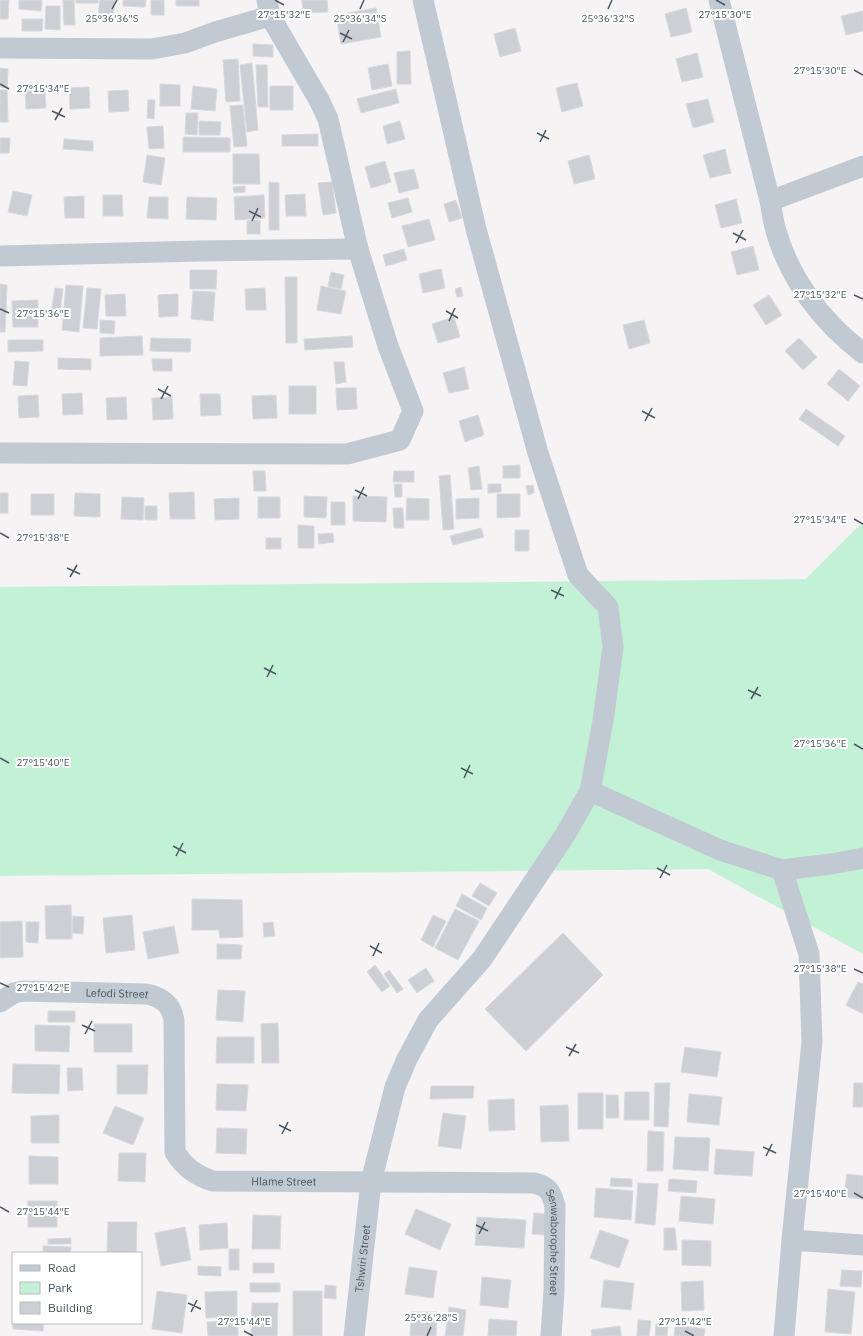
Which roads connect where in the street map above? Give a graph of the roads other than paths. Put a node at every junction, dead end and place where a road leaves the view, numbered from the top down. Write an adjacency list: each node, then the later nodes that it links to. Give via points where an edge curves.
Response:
1 (423, 0): 11 (street, via 476,229 538,453 578,575 608,607 613,647)
2 (719, 0): 6 (street)
3 (268, 8): 4 (street, via 186,43 152,49); 7 (street, via 328,119)
4 (0, 48)
5 (863, 166): 6 (street)
6 (770, 201): 9 (street, via 775,230 783,253 799,284 821,314)
7 (358, 249): 8 (street); 10 (street, via 388,346 413,411 400,440 347,454)
8 (0, 256)
9 (863, 353)
10 (0, 453)
11 (590, 791): 13 (street, via 720,850); 16 (street, Tshwiri Street, via 482,959 428,1020 406,1059 395,1087)
12 (863, 858): 13 (street)
13 (782, 870): 18 (street, via 809,954 812,1042)
14 (0, 1002): 15 (street, Lefodi Street, via 14,993 23,991 146,994 170,1006)
15 (174, 1021): 16 (street, Hlame Street, via 175,1152 192,1172 213,1181)
16 (371, 1182): 17 (street, Hlame Street); 20 (street, Tshwiri Street)
17 (534, 1183): 21 (street, Senwaborophe Street, via 549,1190 555,1206)
18 (792, 1240): 19 (street); 22 (street)
19 (863, 1246)
20 (354, 1336)
21 (551, 1336)
22 (784, 1336)

